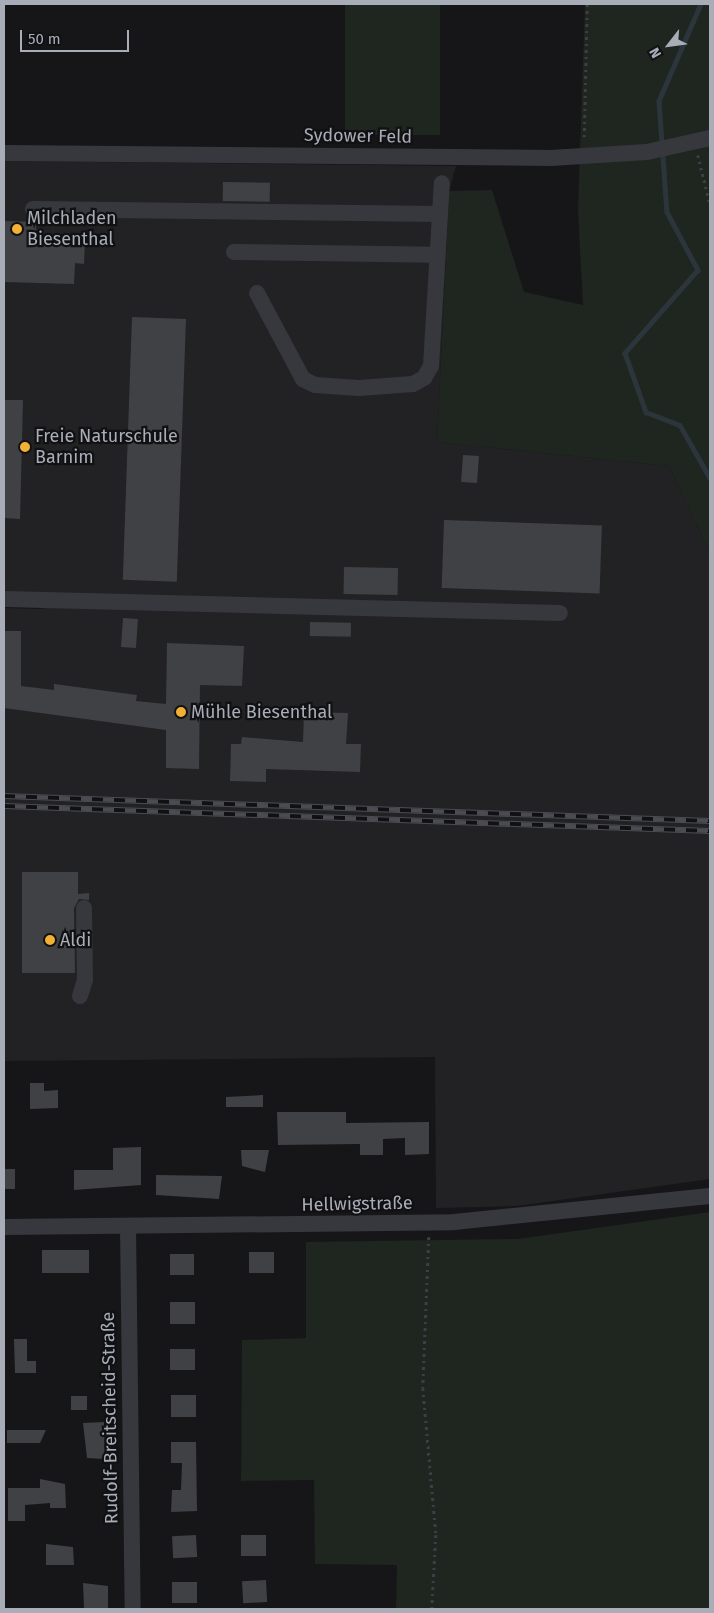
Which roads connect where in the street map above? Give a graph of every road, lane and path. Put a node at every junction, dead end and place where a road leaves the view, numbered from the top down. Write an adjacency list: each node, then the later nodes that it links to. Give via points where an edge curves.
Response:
1 (587, 4): 2 (path)
2 (584, 137)
3 (703, 140): 4 (street, Sydower Feld, via 647,152 551,158); 6 (path)
4 (4, 153)
5 (442, 183): 8 (street)
6 (710, 204)
7 (33, 209): 8 (street)
8 (440, 214): 10 (street)
9 (234, 252): 10 (street)
10 (438, 255): 11 (street, via 430,366 424,378 412,384 359,388 315,385 304,379)
11 (257, 293)
12 (4, 599): 13 (street)
13 (560, 613)
14 (84, 908): 15 (street, via 85,980)
15 (80, 996)
16 (710, 1196): 17 (street, Hellwigstraße, via 496,1220)
17 (430, 1223): 18 (street, Hellwigstraße); 21 (path, via 424,1388 436,1536)
18 (128, 1226): 19 (street, Hellwigstraße); 20 (street, Rudolf-Breitscheid-Straße)
19 (4, 1228)
20 (133, 1609)
21 (432, 1609)

